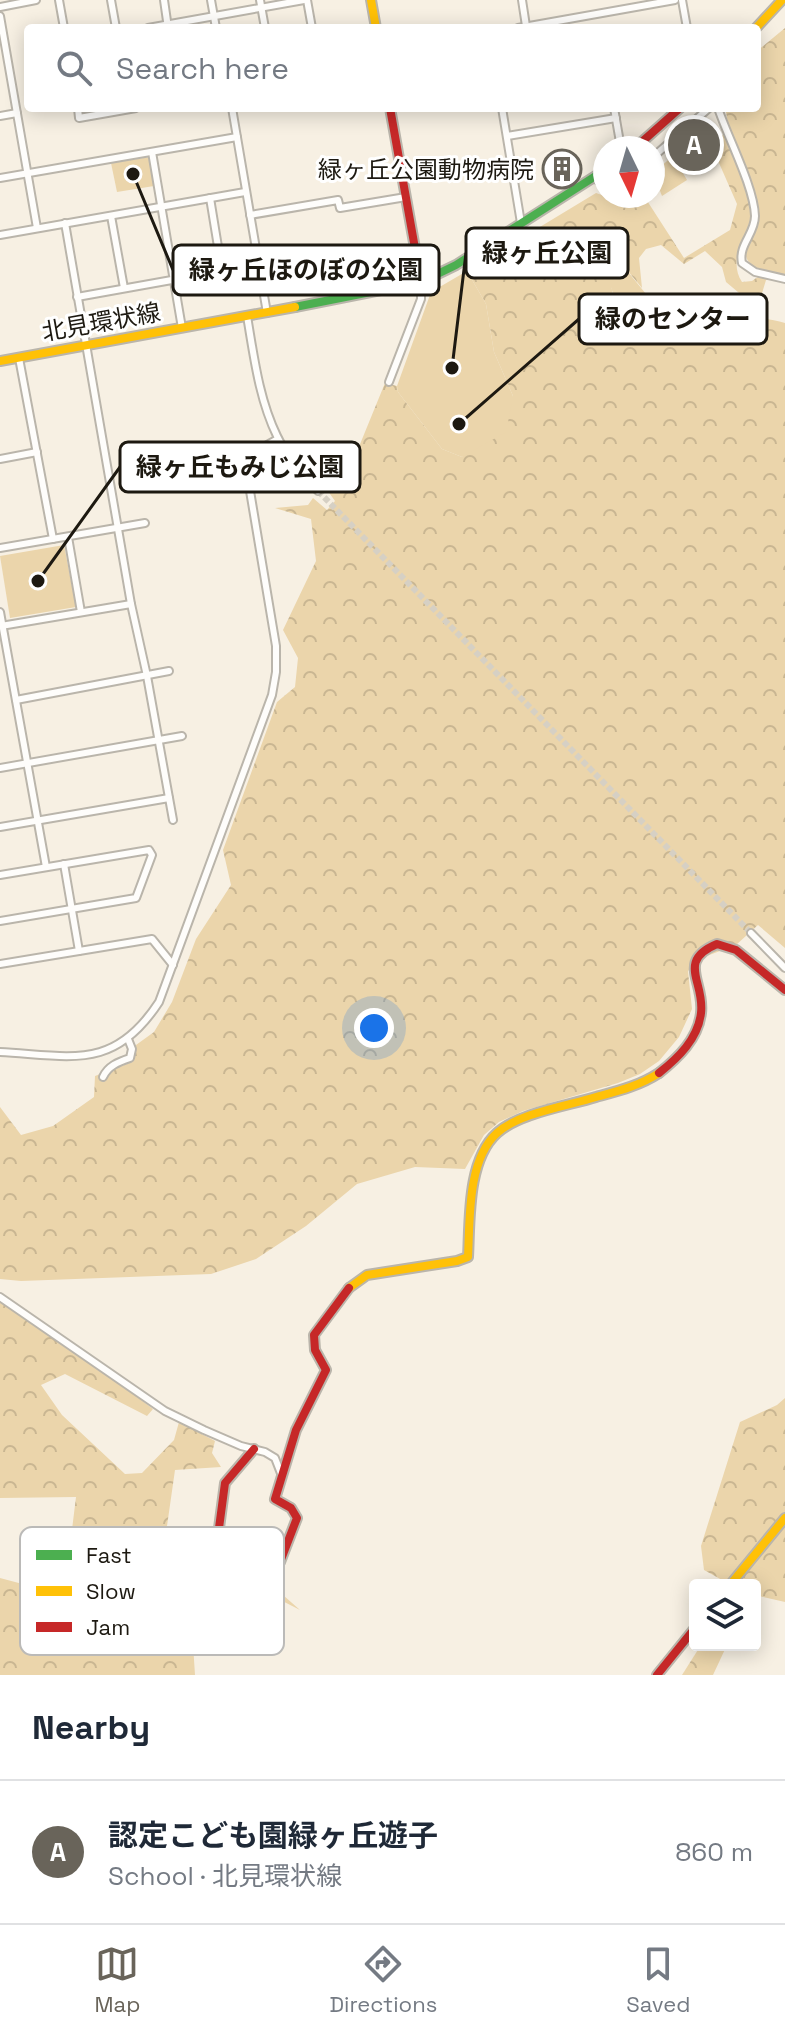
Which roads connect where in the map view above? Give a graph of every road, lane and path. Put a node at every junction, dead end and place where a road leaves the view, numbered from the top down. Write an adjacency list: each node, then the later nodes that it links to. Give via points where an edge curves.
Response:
1 (36, 0): 13 (street)
2 (59, 0): 16 (street)
3 (111, 0): 17 (street)
4 (164, 0): 18 (street)
5 (211, 0): 15 (street)
6 (306, 0): 12 (street); 22 (street)
7 (371, 0): 23 (street)
8 (522, 0): 24 (street)
9 (675, 0): 25 (street)
10 (682, 0): 26 (street)
11 (782, 0): 27 (street)
12 (261, 4): 15 (street); 21 (street)
13 (0, 7)
14 (0, 16): 37 (street)
15 (214, 16): 19 (street); 20 (street)
16 (63, 24)
17 (115, 24)
18 (168, 24)
19 (177, 24)
20 (215, 24)
21 (264, 24)
22 (311, 24)
23 (375, 24)
24 (522, 24)
25 (539, 24)
26 (686, 24)
27 (760, 24)
28 (78, 112): 29 (street, via 79,118)
29 (111, 112)
30 (233, 112): 43 (street)
31 (391, 112): 50 (street)
32 (503, 112): 40 (street)
33 (615, 112): 39 (street)
34 (676, 112): 42 (street)
35 (704, 112): 44 (street)
36 (719, 112): 59 (street, via 753,203 755,220 740,253 742,263)
37 (17, 113): 38 (street); 46 (street)
38 (0, 116)
39 (616, 118): 40 (street); 41 (street)
40 (507, 136): 56 (street)
41 (619, 136)
42 (648, 136)
43 (237, 137): 45 (street); 49 (street)
44 (665, 146)
45 (152, 152): 46 (street); 52 (street)
46 (27, 173): 47 (street); 57 (street)
47 (0, 178)
48 (593, 179): 56 (street, 北見環状線)
49 (245, 192): 51 (street); 53 (street)
50 (406, 197): 53 (street, via 340,208 338,200); 61 (street)
51 (210, 198): 52 (street); 60 (street, via 222,271)
52 (162, 207): 54 (street); 60 (street)
53 (250, 215): 64 (street)
54 (111, 216): 55 (street); 62 (street)
55 (65, 223): 57 (street); 63 (street)
56 (521, 223): 61 (street, 北見環状線)
57 (37, 228): 58 (street)
58 (0, 235)
59 (785, 279)
60 (174, 280): 62 (street); 66 (street)
61 (421, 282): 64 (street, 北見環状線); 70 (street, via 421,299)
62 (124, 288): 63 (street)
63 (77, 297): 67 (street)
64 (267, 313): 65 (street, 北見環状線)
65 (247, 316): 66 (street, 北見環状線); 71 (street, via 260,389)
66 (182, 328): 67 (street, 北見環状線)
67 (86, 346): 68 (street, 北見環状線); 76 (street)
68 (19, 358): 69 (street, 北見環状線); 72 (street)
69 (0, 361)
70 (389, 382)
71 (278, 439): 74 (street); 103 (street, via 252,456 248,466 276,646 272,695)
72 (37, 452): 73 (street); 78 (street)
73 (0, 459)
74 (318, 491)
75 (145, 523): 76 (street)
76 (118, 528): 77 (street); 80 (street)
77 (68, 537): 78 (street); 82 (street)
78 (53, 539): 79 (street)
79 (0, 548)
80 (131, 604): 82 (street); 85 (street)
81 (0, 612): 83 (street)
82 (81, 612): 83 (street)
83 (1, 626): 86 (street)
84 (169, 671): 85 (street)
85 (147, 676): 86 (street); 88 (street)
86 (16, 700): 89 (street)
87 (182, 736): 88 (street)
88 (158, 740): 89 (street); 91 (street)
89 (28, 763): 90 (street); 92 (street)
90 (0, 768)
91 (169, 798): 92 (street); 93 (street)
92 (38, 820): 94 (street); 96 (street)
93 (173, 820)
94 (0, 827)
95 (64, 864): 96 (street); 98 (street); 98 (street, via 149,850 152,855 136,898)
96 (46, 867): 97 (street)
97 (0, 875)
98 (72, 909): 99 (street); 101 (street)
99 (0, 921)
100 (751, 933): 104 (street)
101 (79, 951): 102 (street); 103 (street, via 152,939)
102 (0, 964)
103 (173, 965): 106 (street, via 159,1002)
104 (785, 968)
105 (785, 990): 111 (street, via 736,950 722,944 708,947 694,962 703,1000 701,1017 687,1046 668,1066 636,1086 530,1116 499,1131 487,1144 471,1189 468,1257 367,1275 349,1288 316,1329 314,1348 326,1370 296,1430)
106 (128, 1039): 107 (street, via 100,1053 74,1056); 108 (street, via 130,1058 114,1064)
107 (0, 1052)
108 (103, 1077)
109 (0, 1297): 110 (street, via 165,1411)
110 (254, 1449): 111 (street, via 275,1458); 113 (street, via 225,1483)
111 (282, 1476): 114 (street, via 275,1499 297,1518)
112 (785, 1518): 115 (street)
113 (219, 1527)
114 (284, 1552)
115 (735, 1579)
116 (689, 1635): 117 (street)
117 (657, 1675)

